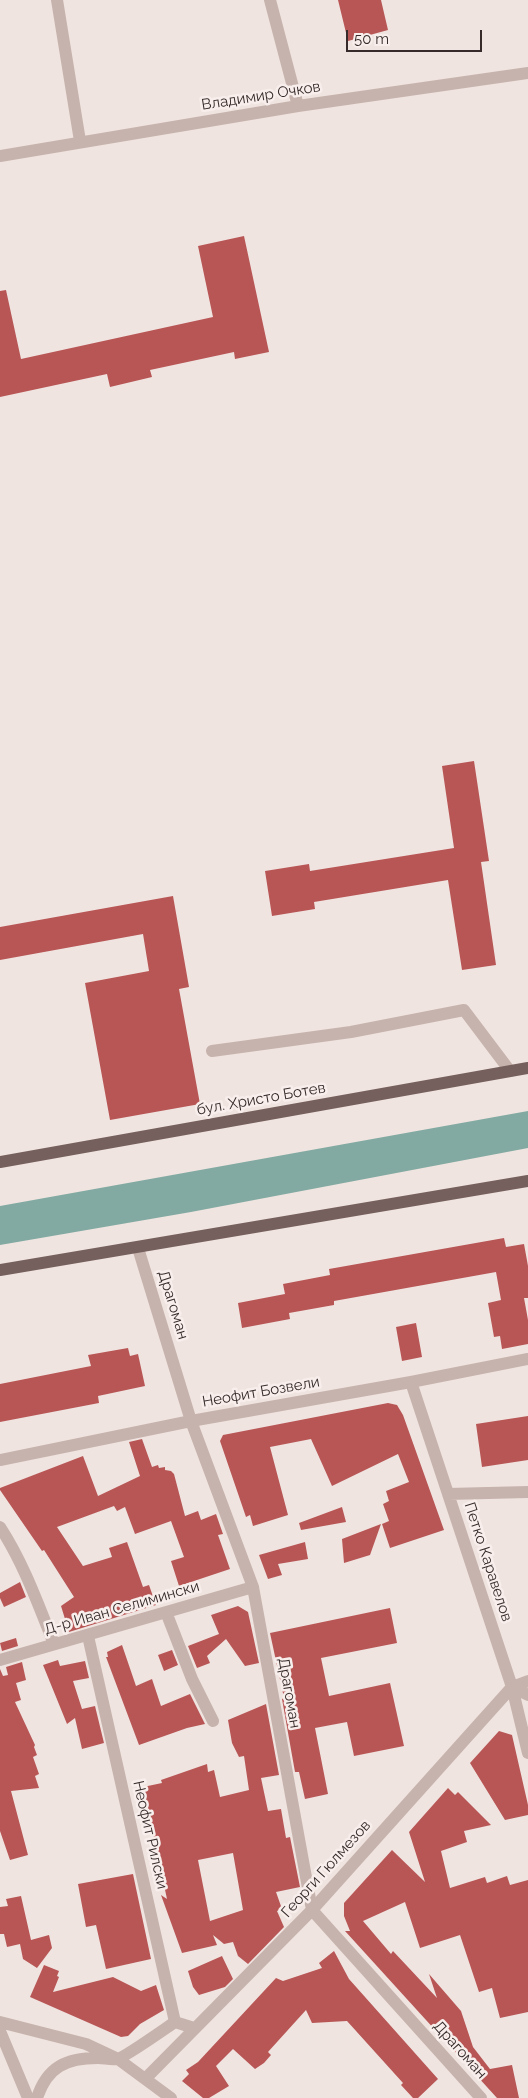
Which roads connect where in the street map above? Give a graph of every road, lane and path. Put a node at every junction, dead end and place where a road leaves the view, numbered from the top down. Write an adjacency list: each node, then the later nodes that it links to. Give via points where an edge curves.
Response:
1 (56, 0): 5 (street)
2 (270, 0): 4 (street)
3 (528, 73): 4 (street, Владимир Очков)
4 (298, 106): 5 (street, Владимир Очков)
5 (80, 141): 6 (street, Владимир Очков)
6 (0, 156)
7 (212, 1051): 9 (street, via 351,1032 464,1010)
8 (528, 1068): 9 (main road, бул. Христо Ботев)
9 (510, 1071): 10 (main road, бул. Христо Ботев)
10 (0, 1162)
11 (528, 1181): 12 (main road)
12 (138, 1248): 13 (main road); 16 (street, Драгоман)
13 (0, 1270)
14 (528, 1359): 15 (street, Неофит Бозвели)
15 (411, 1382): 16 (street, Неофит Бозвели); 19 (street, Петко Каравелов)
16 (191, 1421): 17 (street, Неофит Бозвели); 21 (street, Драгоман)
17 (0, 1460)
18 (528, 1492): 19 (street)
19 (448, 1494): 27 (street, Петко Каравелов)
20 (0, 1527): 24 (street, via 18,1556)
21 (253, 1587): 22 (street, Д-р Иван Селимински); 31 (street, Драгоман)
22 (166, 1612): 23 (street, Д-р Иван Селимински); 29 (street, via 192,1679)
23 (88, 1636): 24 (street, Д-р Иван Селимински); 33 (street, Неофит Рилски)
24 (54, 1644): 25 (street, Д-р Иван Селимински)
25 (0, 1660)
26 (528, 1681): 27 (street, Георги Гюлмезов)
27 (512, 1687): 28 (street); 30 (street, Петко Каравелов); 31 (street, Георги Гюлмезов)
28 (528, 1695)
29 (213, 1721)
30 (528, 1753)
31 (312, 1910): 34 (street, Георги Гюлмезов); 41 (street, Драгоман)
32 (0, 2022): 36 (street, via 86,2044)
33 (175, 2022): 34 (street); 36 (street)
34 (194, 2028): 37 (street, Георги Гюлмезов)
35 (0, 2031): 38 (street)
36 (118, 2059): 37 (street); 39 (street, via 69,2061 47,2076)
37 (146, 2078): 40 (street)
38 (28, 2098)
39 (37, 2098)
40 (171, 2098)
41 (481, 2098)

